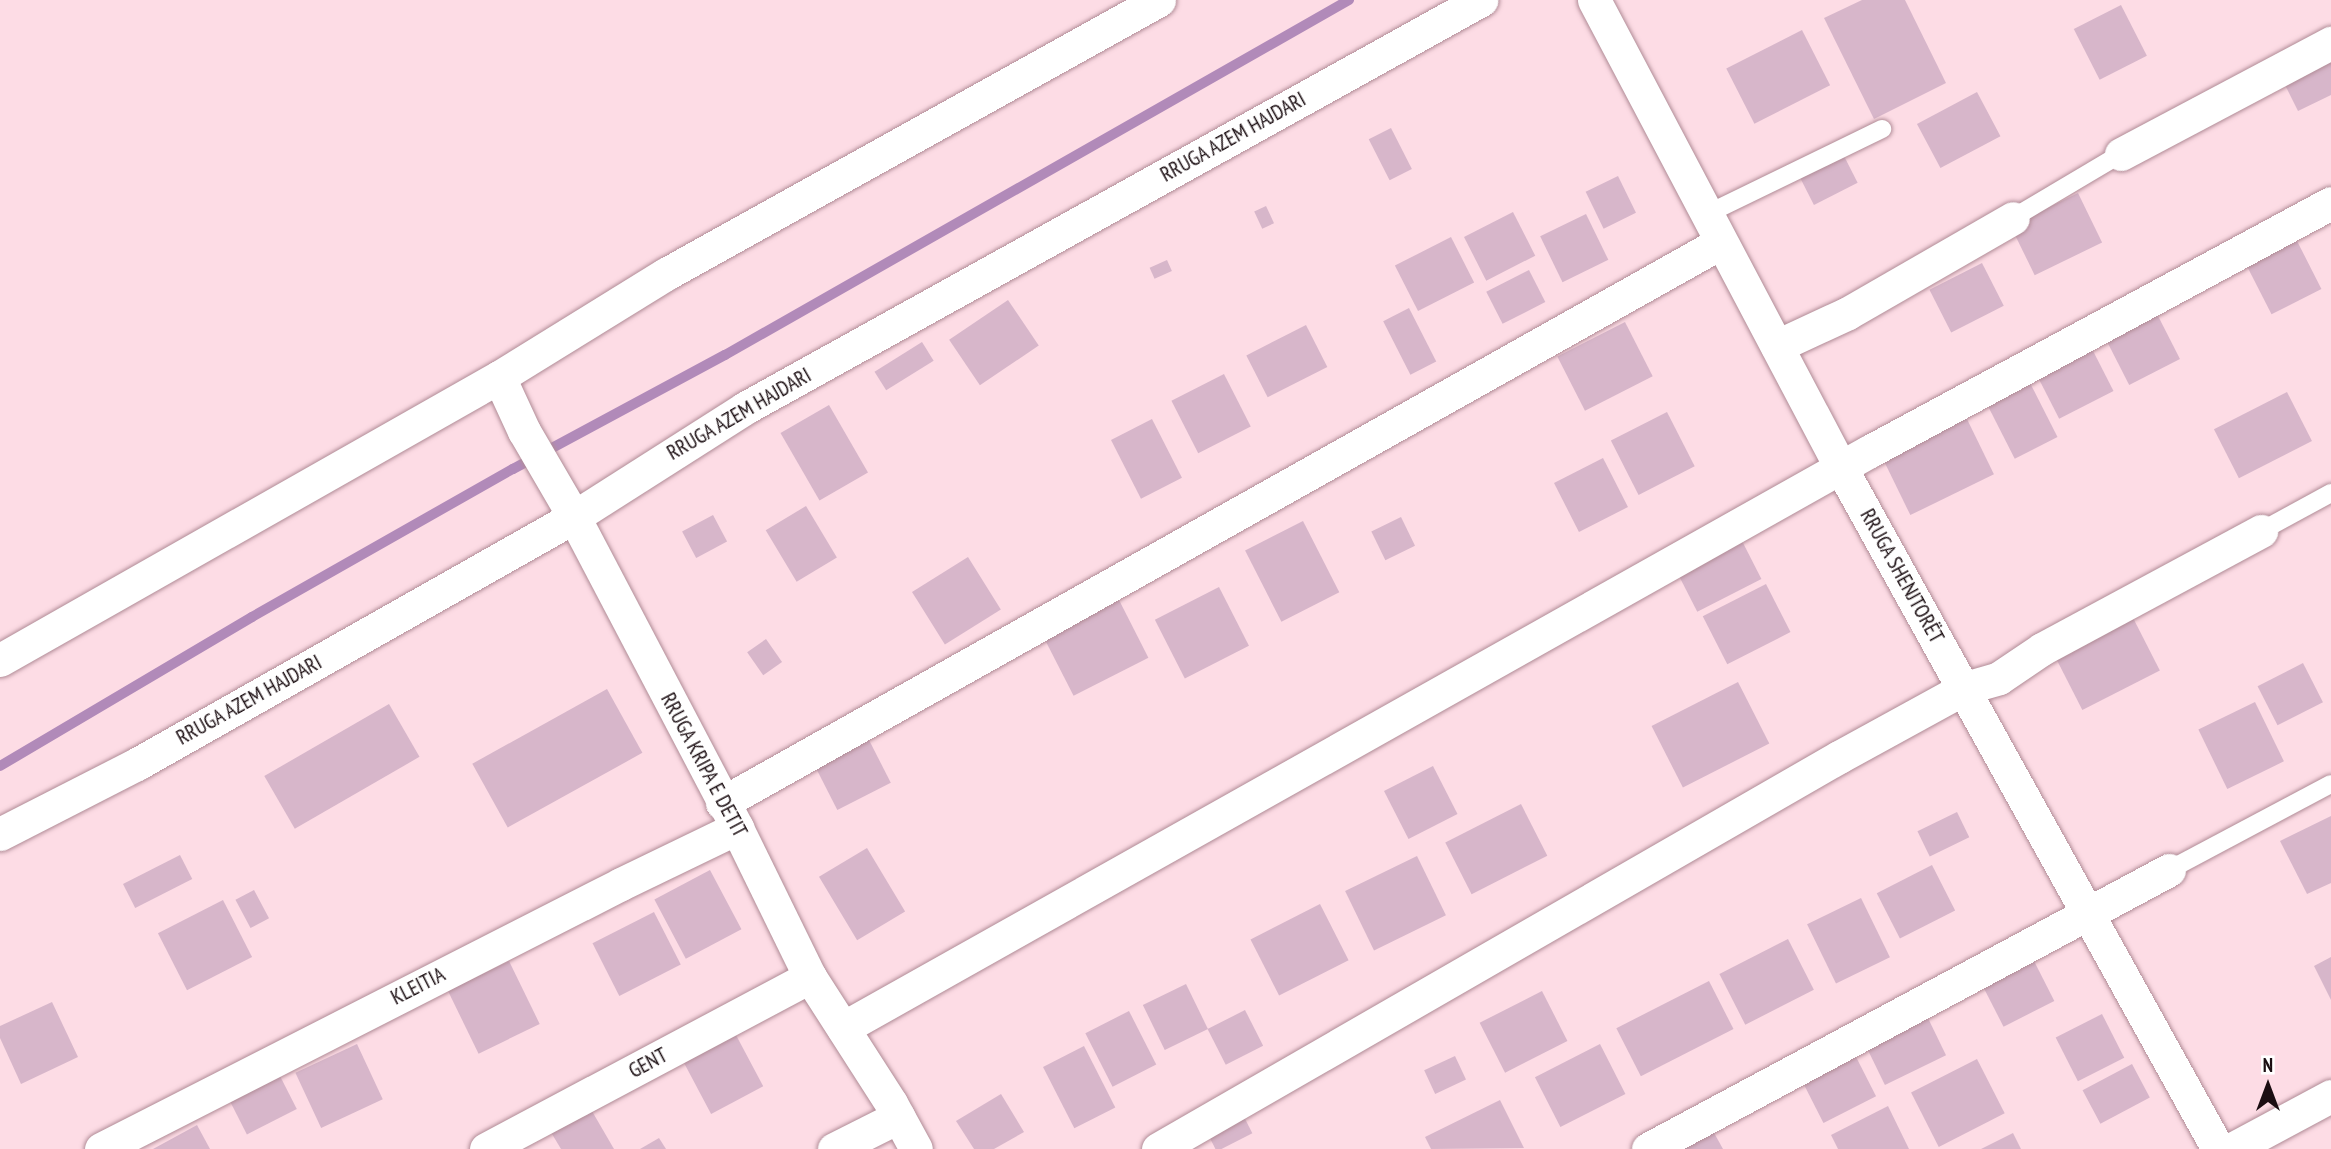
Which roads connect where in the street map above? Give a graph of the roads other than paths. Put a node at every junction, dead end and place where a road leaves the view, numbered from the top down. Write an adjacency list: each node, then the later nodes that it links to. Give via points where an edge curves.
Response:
1 (1159, 0): 11 (street, via 666,274)
2 (1481, 0): 14 (street, RRUGA AZEM HAJDARI, via 745,408)
3 (1594, 0): 9 (street, RRUGA SHENJTORËT)
4 (2331, 44): 6 (street)
5 (1882, 129): 9 (lane)
6 (2120, 154): 8 (lane)
7 (2331, 203): 12 (street)
8 (2013, 218): 10 (street, via 1848,313)
9 (1712, 229): 10 (street, RRUGA SHENJTORËT); 19 (street, KLEITIA)
10 (1777, 346): 12 (street, RRUGA SHENJTORËT)
11 (499, 377): 14 (street, RRUGA KRIPA E DETIT); 16 (street)
12 (1841, 468): 17 (street, RRUGA SHENJTORËT); 24 (street)
13 (2331, 493): 15 (lane)
14 (574, 517): 19 (street, RRUGA KRIPA E DETIT); 20 (street, RRUGA AZEM HAJDARI, via 137,764)
15 (2261, 531): 17 (street, via 2042,649 1999,678)
16 (0, 660)
17 (1965, 688): 22 (street, RRUGA SHENJTORËT); 31 (street)
18 (2331, 784): 21 (lane)
19 (730, 815): 23 (street, RRUGA KRIPA E DETIT); 27 (street, KLEITIA, via 608,890)
20 (0, 834)
21 (2169, 870): 22 (street)
22 (2089, 914): 32 (street); 33 (street, RRUGA SHENJTORËT)
23 (810, 977): 24 (street, RRUGA KRIPA E DETIT); 28 (street, GENT)
24 (843, 1028): 26 (street, RRUGA KRIPA E DETIT)
25 (2331, 1096): 34 (street)
26 (898, 1117): 29 (street); 30 (street, RRUGA KRIPA E DETIT)
27 (101, 1149)
28 (486, 1149)
29 (834, 1149)
30 (916, 1149)
31 (1158, 1149)
32 (1648, 1149)
33 (2218, 1149)
34 (2232, 1149)

